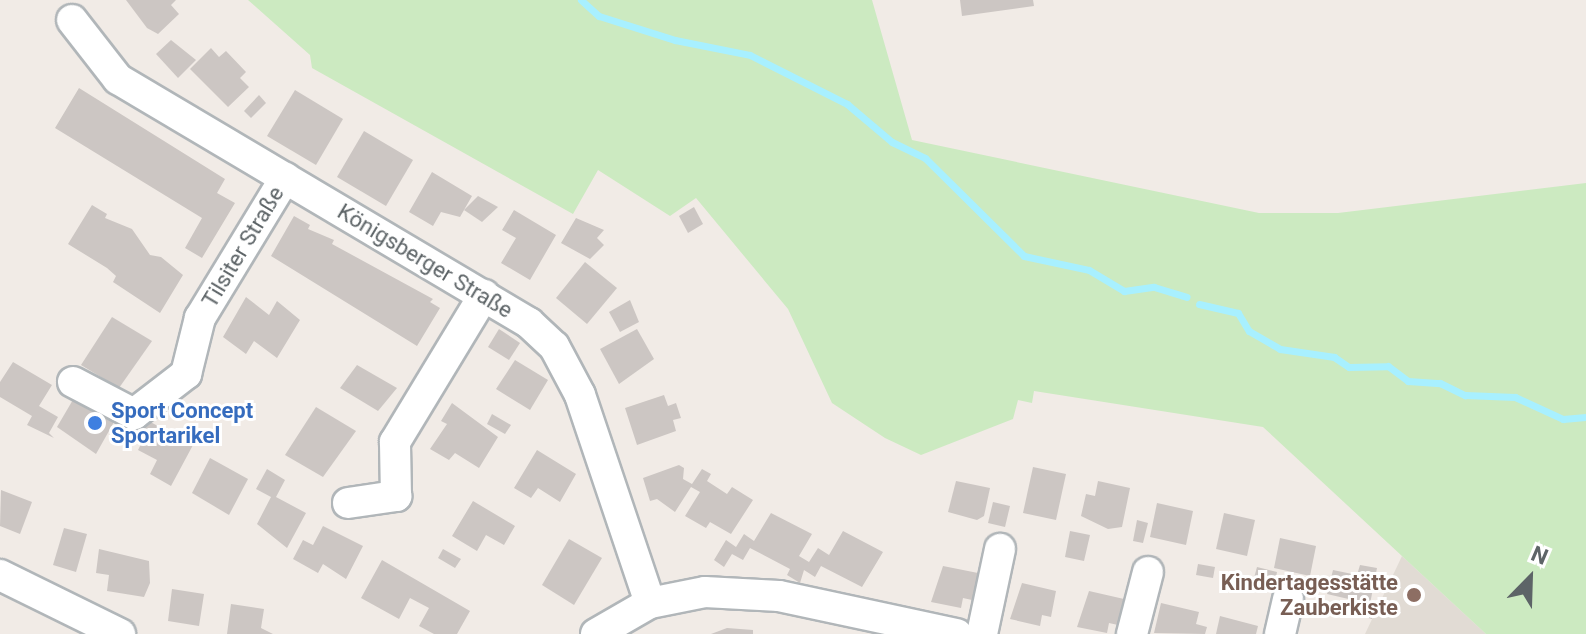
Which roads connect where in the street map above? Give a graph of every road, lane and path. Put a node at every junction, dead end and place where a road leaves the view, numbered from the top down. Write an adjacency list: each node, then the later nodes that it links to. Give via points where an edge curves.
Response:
1 (72, 20): 2 (street, Königsberger Straße, via 118,79)
2 (285, 178): 3 (street, Königsberger Straße); 4 (street, Tilsiter Straße, via 200,318 186,374 134,414)
3 (484, 295): 5 (street, via 395,442 396,496); 10 (street, Königsberger Straße, via 529,323 566,363)
4 (73, 382)
5 (348, 503)
6 (1000, 549): 14 (street)
7 (1148, 572): 15 (street)
8 (0, 575): 11 (street)
9 (1288, 599): 16 (street)
10 (650, 603): 12 (street); 13 (street, via 705,592 779,596)
11 (120, 634)
12 (596, 634)
13 (957, 634)
14 (982, 634)
15 (1132, 634)
16 (1280, 634)

